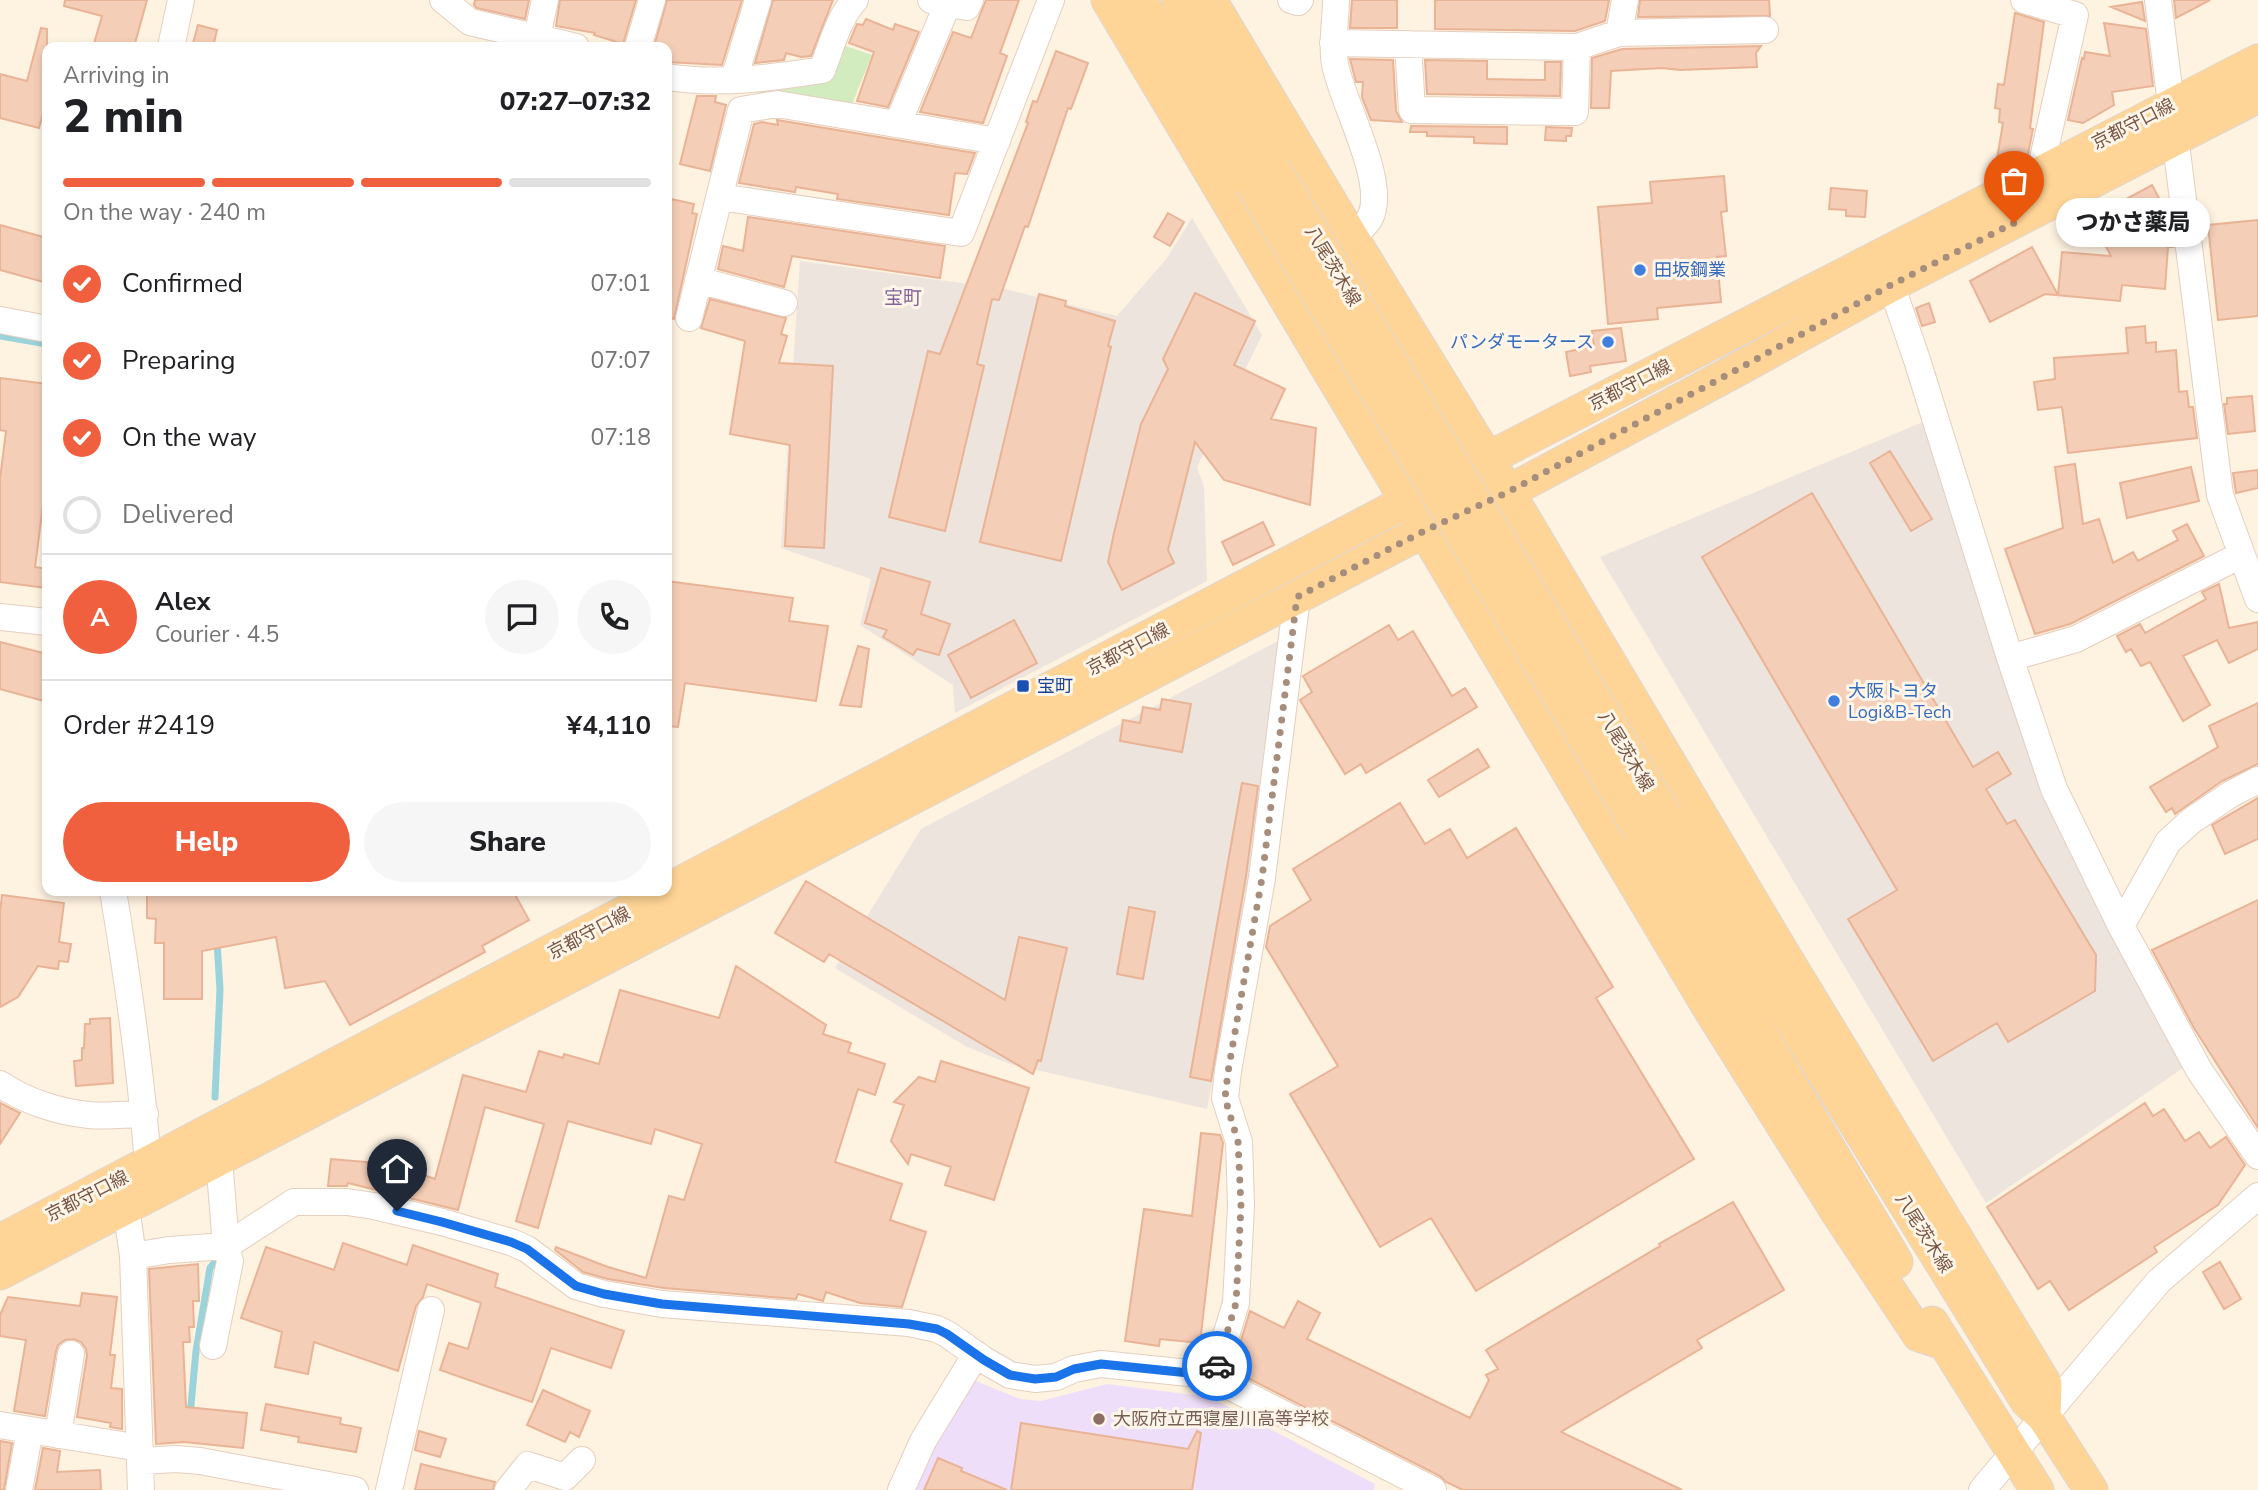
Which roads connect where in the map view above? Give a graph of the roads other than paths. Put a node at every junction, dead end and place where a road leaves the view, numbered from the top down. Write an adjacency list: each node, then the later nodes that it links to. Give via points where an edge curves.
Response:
1 (181, 0): 21 (street)
2 (443, 0): 22 (street, via 470,22)
3 (545, 0): 22 (street)
4 (652, 0): 23 (street)
5 (758, 0): 29 (street)
6 (855, 0): 29 (street, via 822,71)
7 (1051, 0): 35 (street)
8 (1108, 0): 48 (main road)
9 (1140, 0): 37 (main road, 八尾茨木線)
10 (1179, 0): 37 (main road, 八尾茨木線)
11 (1210, 0): 39 (main road)
12 (1291, 0): 13 (street)
13 (1300, 0)
14 (1336, 0): 24 (street)
15 (1625, 0): 20 (street)
16 (2024, 0): 36 (street, via 2075,15)
17 (2158, 0): 31 (street)
18 (949, 1): 33 (street)
19 (1765, 30): 20 (street)
20 (1619, 33): 26 (street)
21 (172, 42)
22 (543, 42)
23 (639, 42)
24 (1333, 43): 25 (street); 39 (street, via 1335,65 1374,195 1370,218)
25 (1408, 44): 26 (street); 26 (street, via 1412,110 1576,112)
26 (1577, 47)
27 (2258, 61): 31 (main road, 京都守口線)
28 (672, 78): 29 (street)
29 (741, 79): 32 (street)
30 (2258, 96): 34 (main road, 京都守口線)
31 (2171, 105): 34 (street); 36 (main road, 京都守口線)
32 (741, 110): 33 (street, via 777,104); 38 (street)
33 (898, 124): 35 (street)
34 (2175, 139): 40 (main road, 京都守口線); 50 (street, via 2220,495)
35 (997, 141): 38 (street, via 961,233)
36 (2040, 172): 40 (main road, 京都守口線)
37 (1263, 175): 57 (main road, 八尾茨木線, bridge)
38 (720, 197): 41 (street)
39 (1352, 238): 46 (main road)
40 (1886, 270): 46 (main road, 京都守口線); 47 (main road, 京都守口線, via 1717,381); 55 (street)
41 (698, 280): 42 (street); 43 (street)
42 (784, 303)
43 (689, 318)
44 (0, 320): 45 (street)
45 (42, 328)
46 (1487, 459): 47 (main road); 48 (main road, 京都守口線)
47 (1508, 492): 49 (main road, 京都守口線); 76 (main road, via 2045,1384)
48 (1407, 503): 49 (main road); 64 (main road, 京都守口線)
49 (1424, 531): 51 (main road, 京都守口線); 71 (main road, via 1836,1210 1919,1335)
50 (2241, 555): 52 (street); 55 (street, via 2076,639)
51 (1297, 597): 63 (main road, 京都守口線); 75 (street, via 1262,878 1225,1098 1238,1142 1241,1206 1236,1303)
52 (2258, 599)
53 (0, 617): 54 (street)
54 (42, 621)
55 (2010, 658): 59 (street, via 2054,789)
56 (2258, 780): 59 (street, via 2191,821 2168,842)
57 (1653, 823): 71 (main road, 八尾茨木線); 76 (main road, 八尾茨木線, via 2027,1401)
58 (114, 896): 61 (street)
59 (2120, 926): 62 (street, via 2199,1070)
60 (0, 1084): 61 (street, via 18,1096 80,1114)
61 (145, 1114): 64 (street)
62 (2258, 1156)
63 (219, 1159): 64 (main road, 京都守口線); 67 (street)
64 (141, 1189): 66 (main road, 京都守口線); 68 (street); 69 (main road, 京都守口線)
65 (2258, 1196): 76 (street, via 2159,1281)
66 (0, 1241)
67 (226, 1246): 68 (street); 72 (street, via 229,1261); 74 (street, via 294,1202 374,1206 511,1242 576,1286 604,1294 662,1304 937,1329)
68 (133, 1256): 81 (street)
69 (0, 1273)
70 (431, 1310): 86 (street)
71 (1944, 1343): 80 (main road, 八尾茨木線)
72 (213, 1346)
73 (71, 1354): 79 (street)
74 (972, 1360): 75 (street, via 1035,1379 1101,1364); 88 (street, via 923,1441)
75 (1213, 1378): 89 (street)
76 (2044, 1417): 80 (street); 93 (main road, 八尾茨木線)
77 (0, 1425): 78 (street)
78 (30, 1430): 79 (street); 83 (street)
79 (58, 1435): 81 (street)
80 (2014, 1453): 90 (street); 91 (main road); 92 (main road, 八尾茨木線)
81 (141, 1455): 84 (street); 85 (street, via 200,1461)
82 (582, 1460): 87 (street, via 565,1477 528,1465)
83 (19, 1490)
84 (141, 1490)
85 (355, 1490)
86 (389, 1490)
87 (508, 1490)
88 (901, 1490)
89 (1433, 1490)
90 (1982, 1490)
91 (2006, 1490)
92 (2037, 1490)
93 (2091, 1490)

